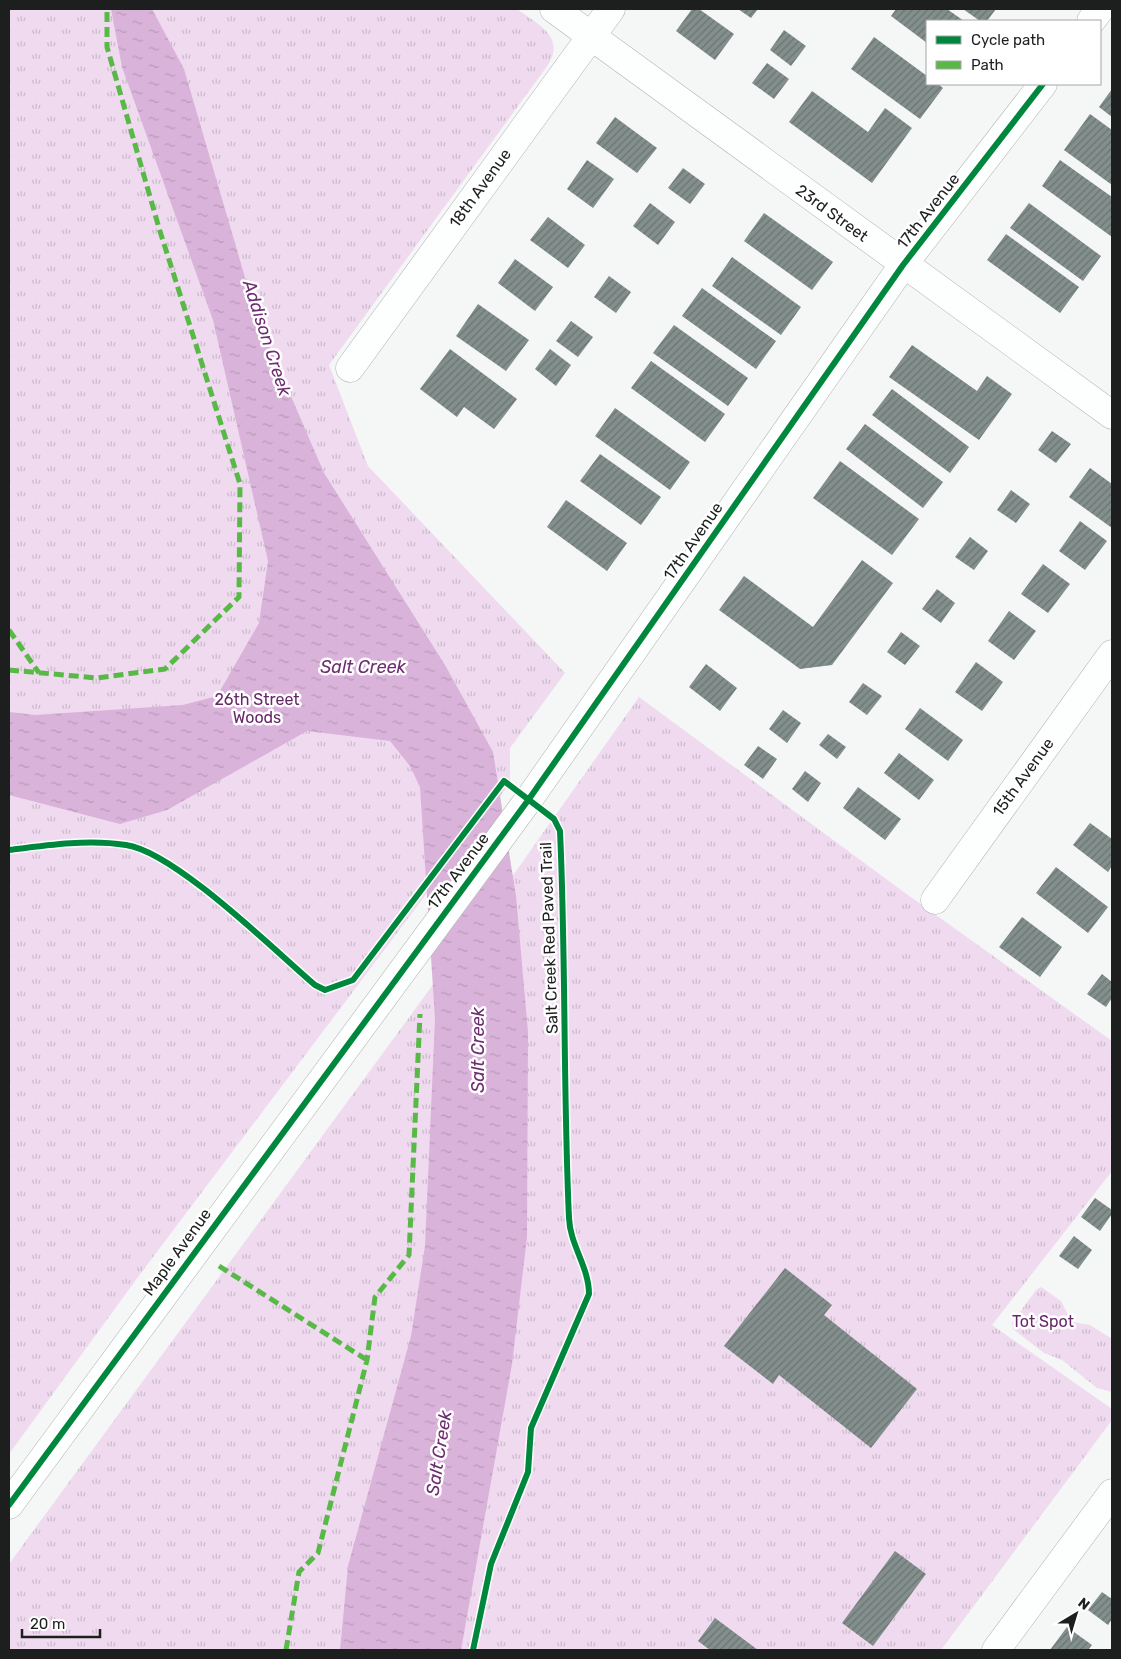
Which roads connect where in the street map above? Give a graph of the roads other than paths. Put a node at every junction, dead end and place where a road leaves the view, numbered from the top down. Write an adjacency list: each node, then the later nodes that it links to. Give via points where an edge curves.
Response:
1 (554, 9): 5 (street, 23rd Street)
2 (611, 9): 5 (street, 18th Avenue)
3 (1100, 9): 4 (street)
4 (1091, 20)
5 (591, 36): 7 (street, 23rd Street); 8 (street, 18th Avenue)
6 (1041, 85): 7 (street, 17th Avenue)
7 (903, 265): 9 (street, 23rd Street); 12 (street, 17th Avenue, via 529,799)
8 (350, 368)
9 (1112, 416)
10 (1112, 654): 11 (street, 15th Avenue)
11 (934, 900)
12 (367, 1016): 14 (street, Maple Avenue)
13 (1112, 1493): 15 (street)
14 (9, 1505)
15 (996, 1650)

